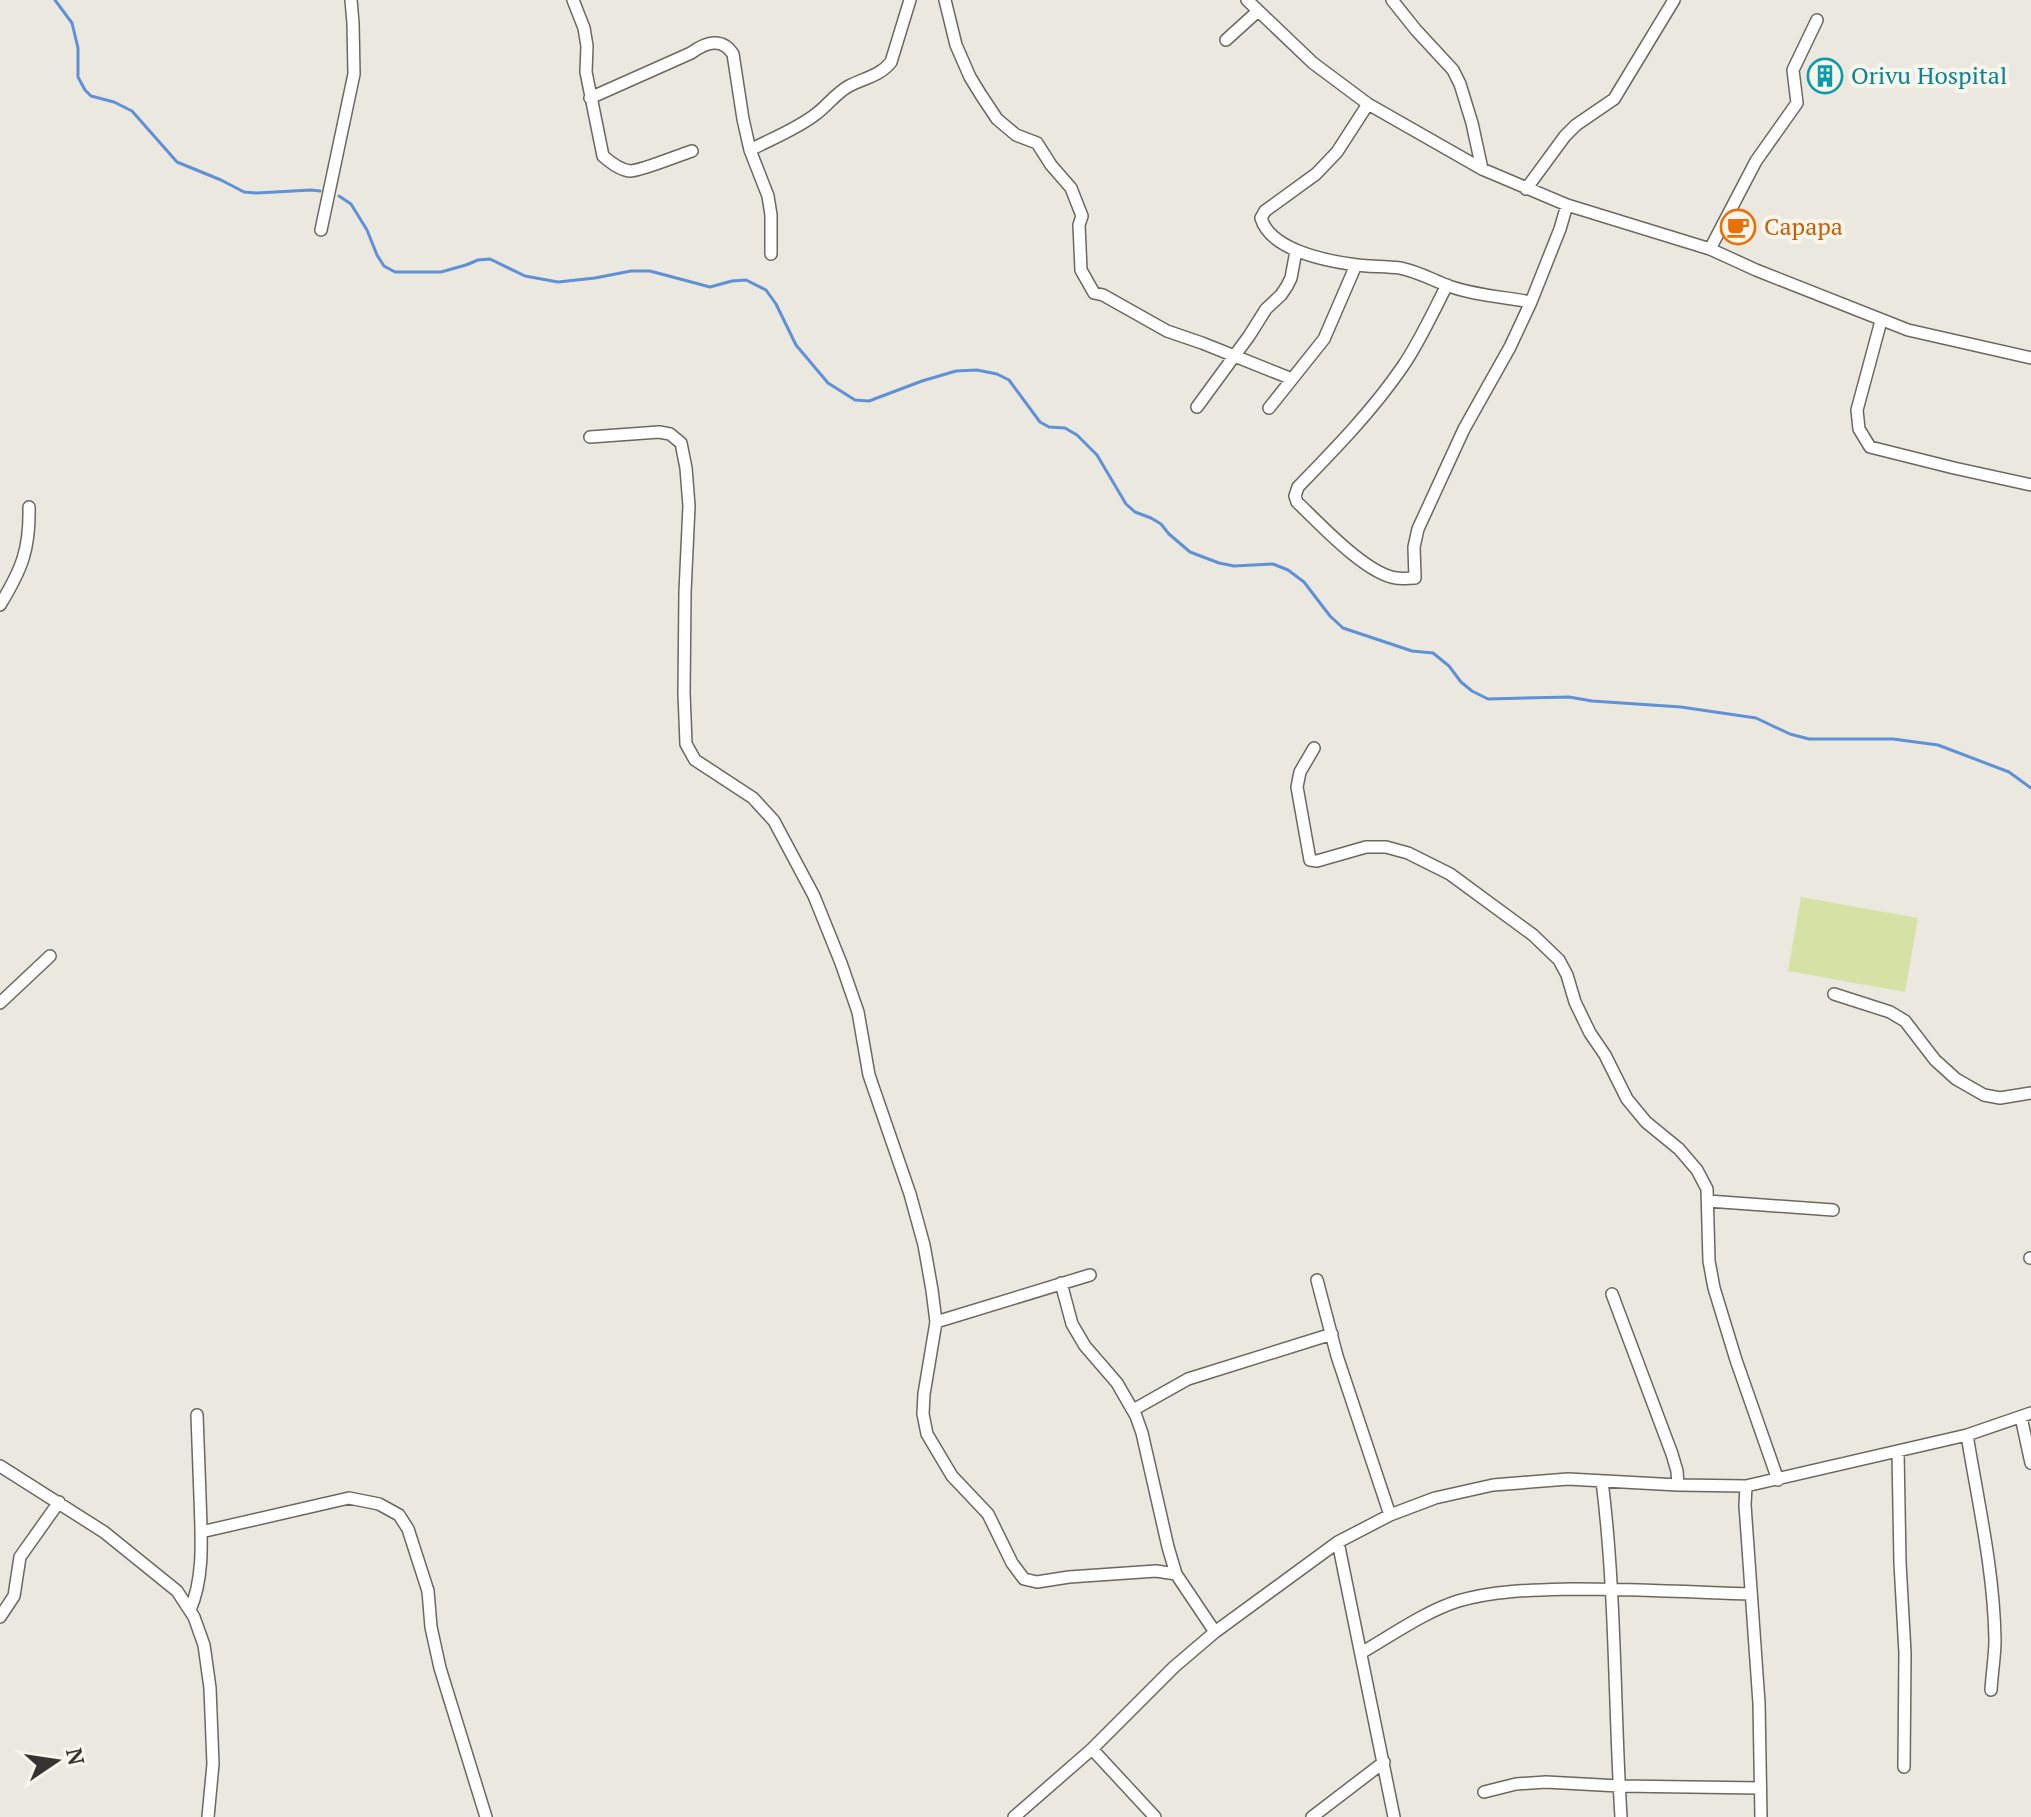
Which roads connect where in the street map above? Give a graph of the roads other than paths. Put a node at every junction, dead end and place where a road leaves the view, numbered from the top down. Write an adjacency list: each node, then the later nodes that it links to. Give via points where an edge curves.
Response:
1 (351, 0): 18 (street, via 354,74)
2 (573, 0): 11 (street, via 584,28)
3 (910, 0): 13 (street, via 885,69 850,85 815,115)
4 (945, 0): 26 (street, via 956,45 997,119 1037,143 1071,188 1082,216 1081,270 1094,293 1167,331)
5 (1247, 0): 8 (street)
6 (1392, 0): 15 (street, via 1453,70)
7 (1674, 0): 16 (street, via 1614,99 1565,136)
8 (1258, 11): 10 (street); 12 (street, via 1313,63)
9 (1817, 20): 19 (street, via 1793,70 1797,103 1756,161)
10 (1226, 40)
11 (590, 98): 13 (street, via 697,48 722,42 733,54); 14 (street, via 603,156 613,164 637,170)
12 (1368, 104): 15 (street); 20 (street, via 1337,152 1261,218 1274,237)
13 (750, 150): 21 (street, via 768,196)
14 (692, 151)
15 (1482, 169): 16 (street)
16 (1526, 189): 17 (street)
17 (1567, 205): 19 (street); 24 (street)
18 (321, 230)
19 (1710, 249): 25 (street)
20 (1296, 251): 22 (street); 26 (street, via 1287,286)
21 (771, 254)
22 (1356, 265): 23 (street, via 1401,269); 28 (street, via 1324,339)
23 (1447, 285): 24 (street); 24 (street, via 1403,366 1295,496 1349,551 1395,578 1415,578 1418,529)
24 (1531, 302)
25 (1881, 321): 27 (street); 32 (street, via 1857,410 1859,429 1870,447)
26 (1233, 356): 28 (street); 29 (street)
27 (2031, 358)
28 (1292, 379): 30 (street)
29 (1197, 407)
30 (1269, 408)
31 (590, 437): 46 (street, via 659,432 681,443 689,506 686,744 695,760 753,798 774,821 814,896 858,1012 869,1075 924,1245)
32 (2031, 485)
33 (29, 507): 34 (street, via 23,563)
34 (0, 605)
35 (1314, 748): 40 (street, via 1297,787 1310,860 1366,847 1408,853 1450,874 1533,935 1559,960 1590,1033 1627,1099 1697,1170)
36 (50, 956): 38 (street)
37 (1834, 994): 39 (street, via 1905,1021 1935,1060 1984,1095)
38 (0, 1003)
39 (2031, 1093)
40 (1708, 1201): 41 (street); 55 (street, via 1714,1288)
41 (1833, 1210)
42 (1090, 1275): 44 (street)
43 (1317, 1280): 47 (street)
44 (1061, 1283): 46 (street); 48 (street, via 1072,1324)
45 (1612, 1294): 57 (street, via 1672,1454)
46 (936, 1322): 63 (street, via 924,1394 927,1434 952,1476 988,1514 1024,1579)
47 (1332, 1334): 48 (street, via 1188,1379); 60 (street)
48 (1133, 1410): 63 (street)
49 (197, 1415): 61 (street)
50 (2026, 1415): 51 (street); 53 (street)
51 (1967, 1435): 52 (street); 70 (street, via 1993,1616)
52 (1898, 1452): 55 (street); 73 (street)
53 (2031, 1463)
54 (0, 1466): 59 (street)
55 (1778, 1480): 58 (street)
56 (1602, 1481): 57 (street); 60 (street, via 1493,1485); 64 (street)
57 (1678, 1485): 58 (street)
58 (1746, 1486): 65 (street)
59 (59, 1502): 66 (street, via 177,1591); 67 (street, via 20,1557 14,1596)
60 (1390, 1515): 62 (street)
61 (201, 1532): 66 (street); 79 (street, via 349,1498 399,1515 428,1591 440,1668)
62 (1338, 1542): 68 (street); 69 (street)
63 (1176, 1574): 68 (street)
64 (1611, 1589): 65 (street); 69 (street, via 1526,1590 1460,1601); 74 (street)
65 (1751, 1594): 75 (street)
66 (190, 1610): 78 (street, via 204,1645 210,1688 213,1764)
67 (0, 1617)
68 (1215, 1632): 71 (street)
69 (1361, 1653): 72 (street)
70 (1991, 1690)
71 (1092, 1749): 77 (street); 80 (street)
72 (1384, 1762): 81 (street); 82 (street)
73 (1904, 1767)
74 (1619, 1786): 75 (street); 76 (street, via 1546,1782); 83 (street)
75 (1760, 1788): 84 (street)
76 (1484, 1792)
77 (1018, 1816)
78 (208, 1817)
79 (486, 1817)
80 (1155, 1817)
81 (1312, 1817)
82 (1394, 1817)
83 (1621, 1817)
84 (1761, 1817)

